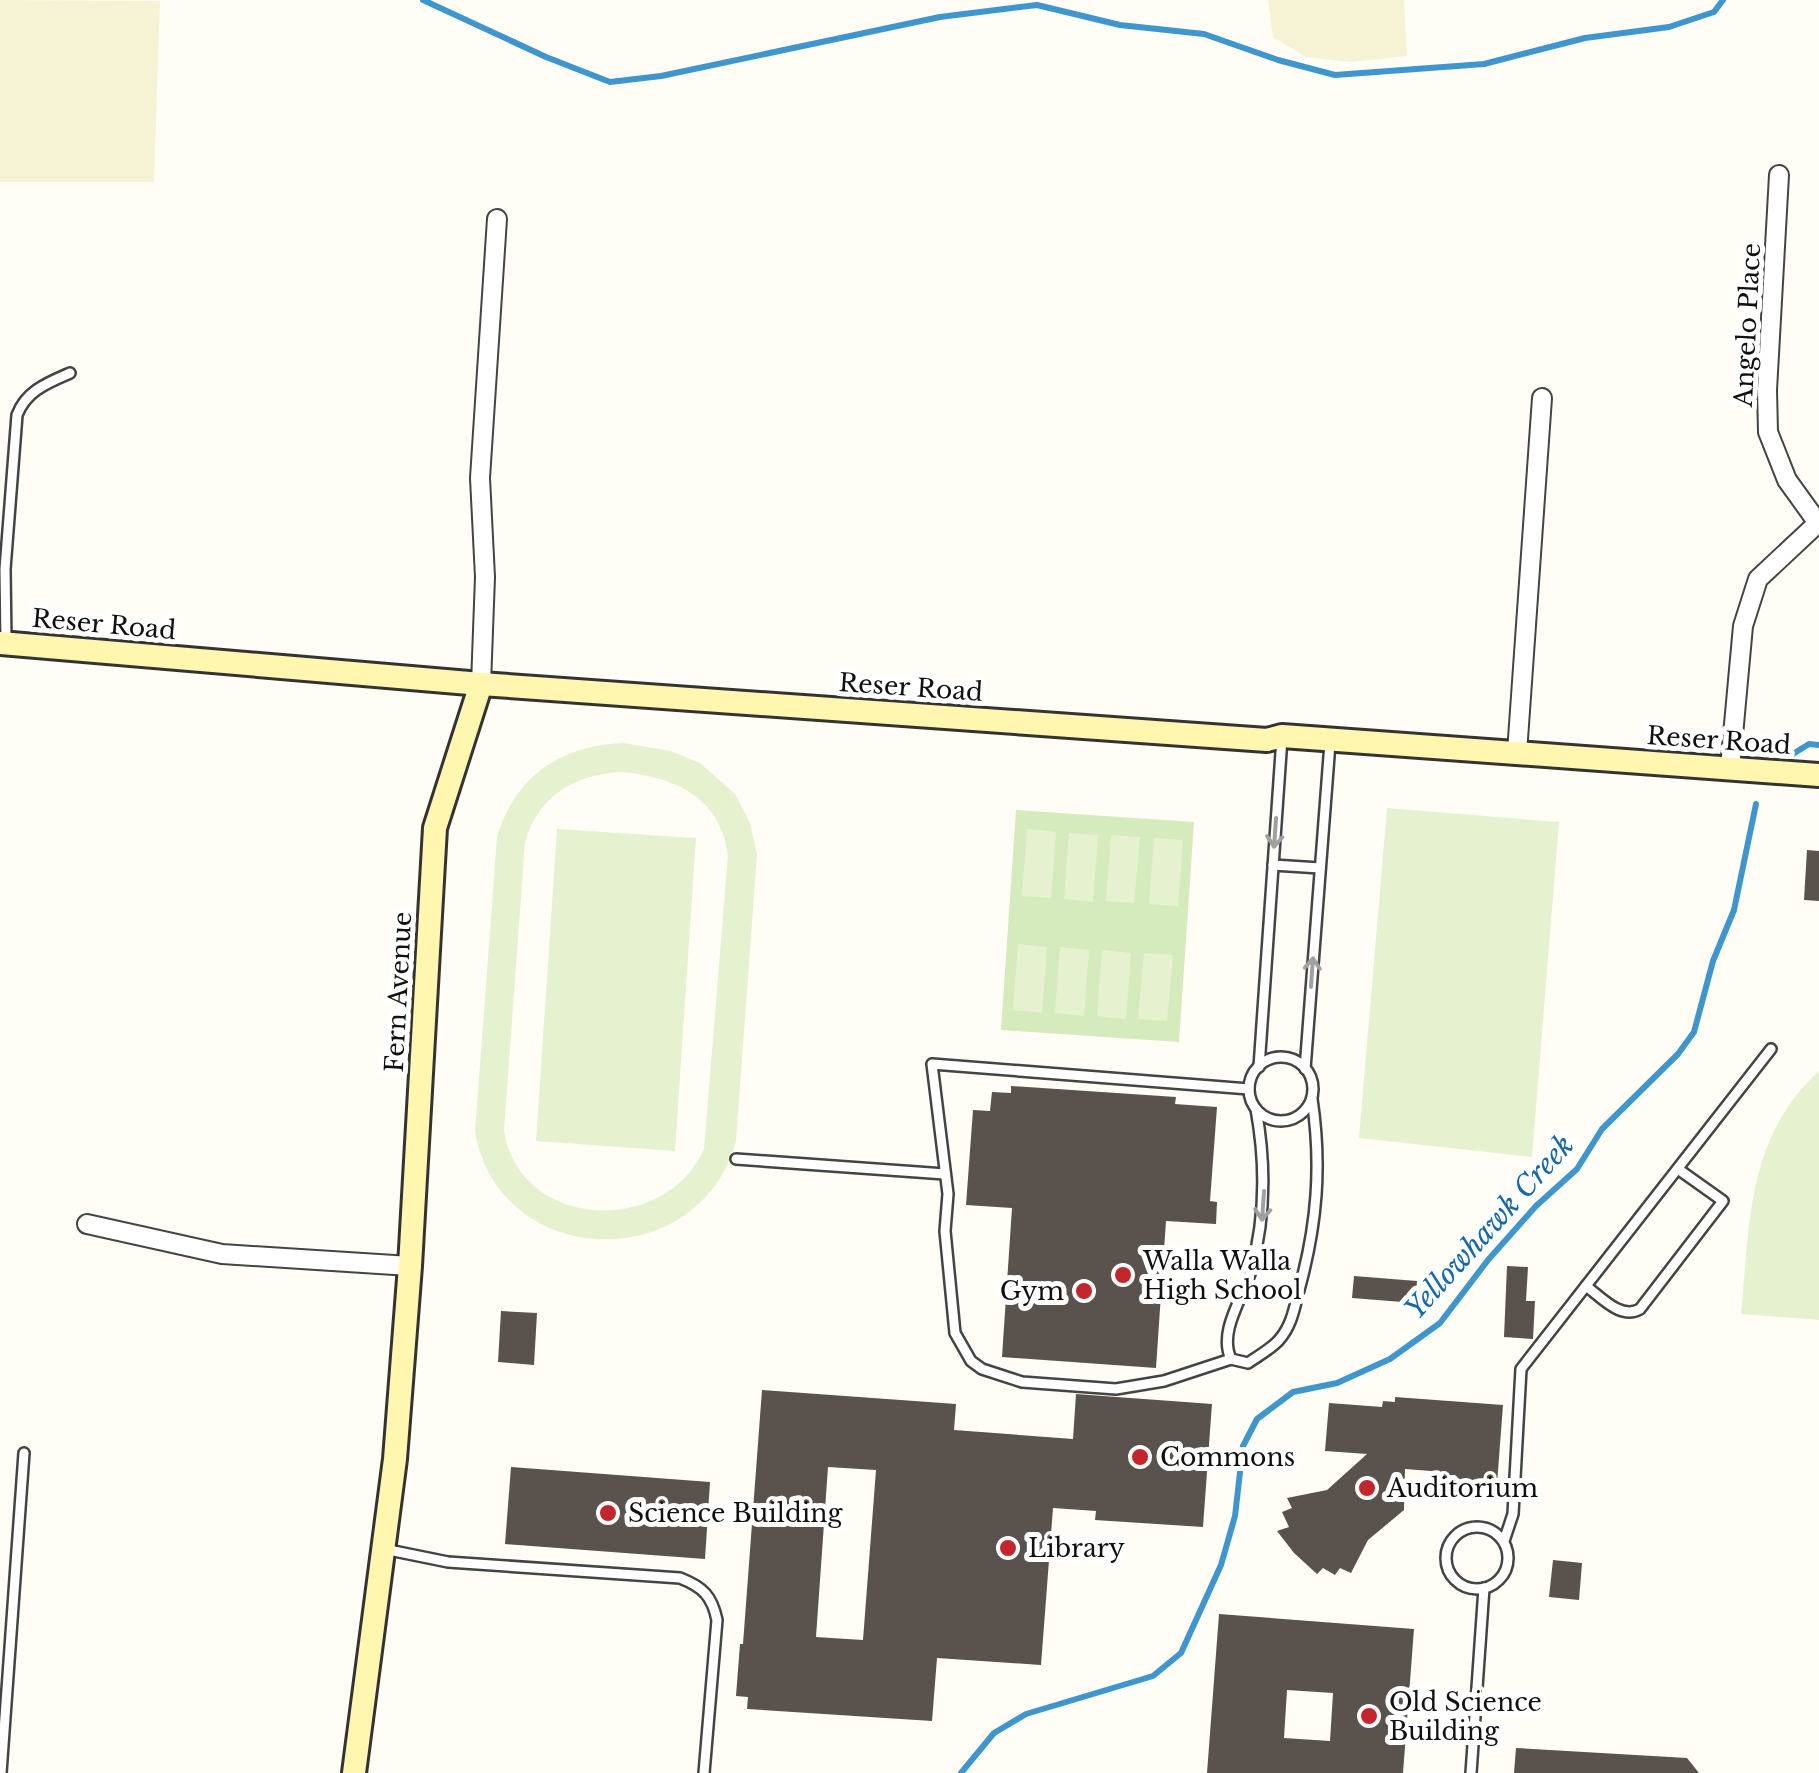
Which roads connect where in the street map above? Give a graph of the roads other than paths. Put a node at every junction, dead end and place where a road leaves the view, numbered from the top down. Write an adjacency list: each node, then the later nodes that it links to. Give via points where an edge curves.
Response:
1 (1779, 175): 5 (street, Angelo Place, via 1768,432 1787,480)
2 (496, 219): 7 (street, Fern Avenue, via 480,478)
3 (70, 373): 6 (lane, via 35,390 17,415)
4 (1542, 398): 10 (street)
5 (1818, 523): 11 (street, via 1758,580 1743,626)
6 (3, 643): 7 (main road, Reser Road)
7 (481, 684): 8 (main road, Reser Road); 25 (main road, Fern Avenue, via 435,828)
8 (1282, 736): 9 (main road, Reser Road); 13 (lane, one-way to 13)
9 (1330, 739): 10 (main road, Reser Road); 14 (lane)
10 (1517, 753): 11 (main road, Reser Road)
11 (1730, 768): 12 (main road, Reser Road)
12 (1819, 775)
13 (1273, 865): 14 (lane); 16 (lane)
14 (1320, 868): 17 (lane, one-way to 14)
15 (1771, 1049): 22 (lane)
16 (1259, 1066): 17 (lane, via 1286,1058); 18 (lane)
17 (1305, 1069): 19 (lane)
18 (1249, 1089): 20 (lane); 23 (lane, via 932,1064)
19 (1312, 1098): 20 (lane, via 1302,1114 1285,1121); 27 (lane, via 1318,1197 1292,1322 1278,1342 1248,1363)
20 (1256, 1109): 27 (lane, one-way to 27, via 1264,1198 1256,1252 1226,1338)
21 (736, 1159): 23 (lane)
22 (1678, 1169): 26 (lane); 26 (lane, via 1723,1201 1640,1308 1622,1312)
23 (946, 1174): 27 (lane, via 955,1334 982,1369 1022,1382 1116,1389)
24 (87, 1224): 25 (street, via 222,1254)
25 (410, 1266): 30 (main road, Fern Avenue)
26 (1586, 1286): 29 (lane, via 1521,1369 1512,1514)
27 (1231, 1359)
28 (24, 1453): 32 (lane)
29 (1504, 1541): 31 (lane, via 1506,1570); 31 (lane, via 1489,1529 1470,1528 1448,1546 1450,1574 1465,1587)
30 (384, 1549): 33 (main road, Fern Avenue); 34 (lane, via 448,1562 680,1578 700,1586 717,1620)
31 (1484, 1588): 35 (lane)
32 (1, 1773)
33 (354, 1773)
34 (704, 1773)
35 (1471, 1773)

